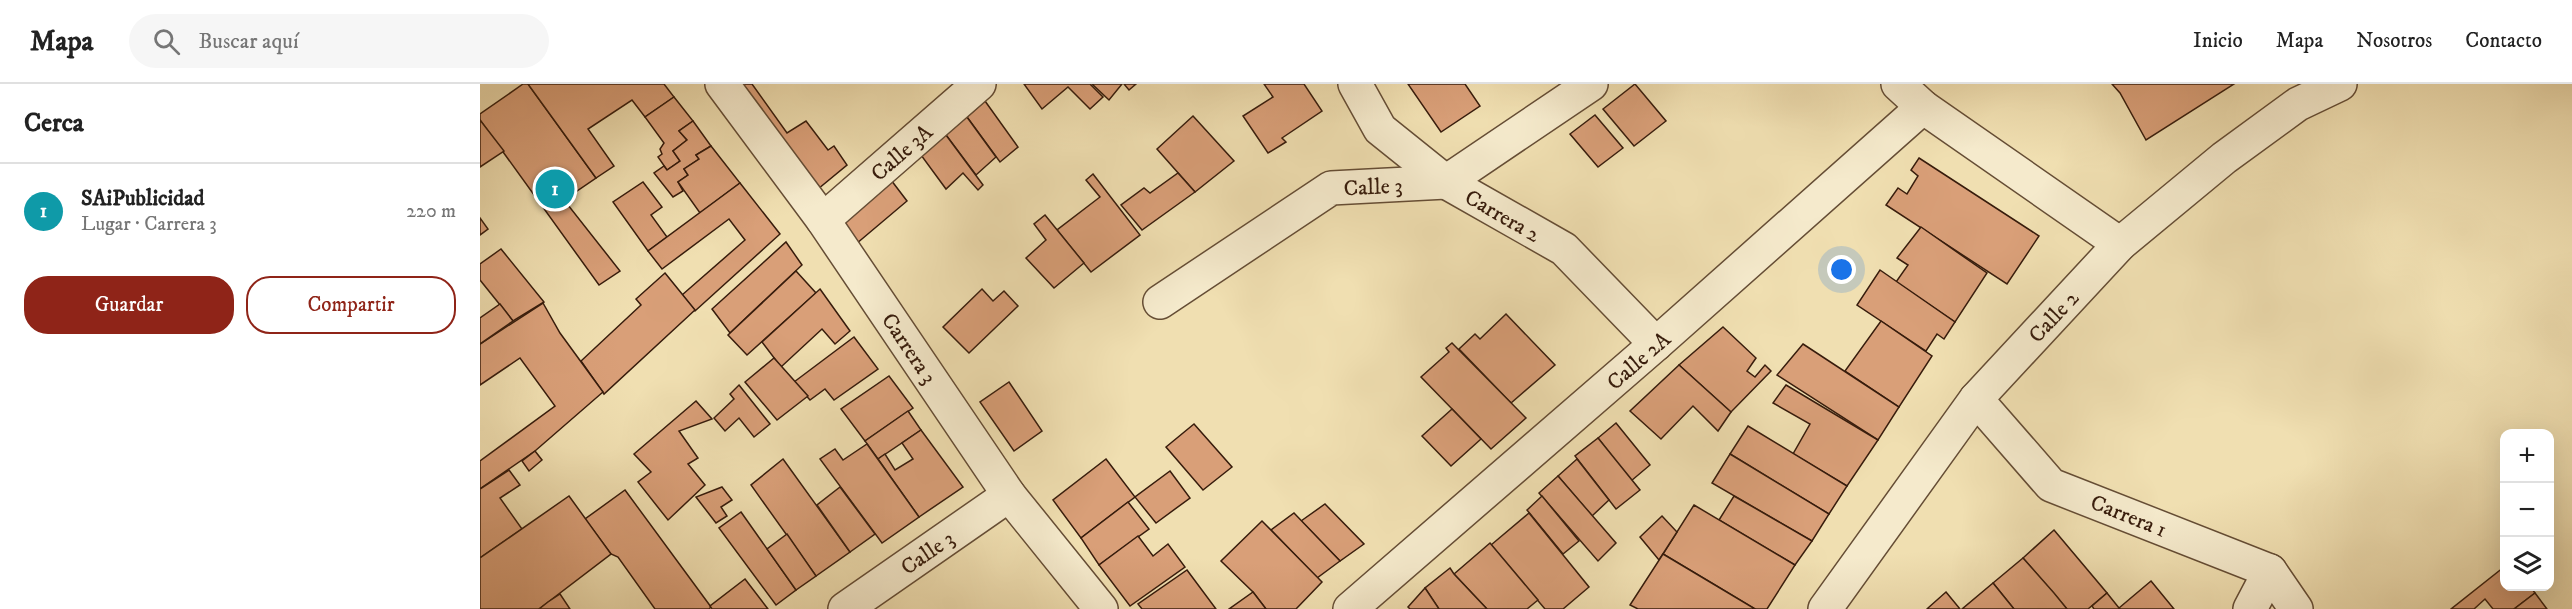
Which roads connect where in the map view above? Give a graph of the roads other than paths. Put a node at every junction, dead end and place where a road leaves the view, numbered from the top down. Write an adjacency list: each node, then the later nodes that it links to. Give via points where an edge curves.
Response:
1 (722, 84): 9 (street, Carrera 3)
2 (980, 84): 9 (street, Calle 3A)
3 (1355, 84): 8 (street, Carrera 2, via 1380,129)
4 (1591, 84): 8 (street)
5 (1899, 84): 7 (street)
6 (2340, 84): 10 (street, Calle 2, via 2298,104)
7 (1923, 107): 10 (street); 12 (street, Calle 2A)
8 (1446, 182): 11 (street, Calle 3, via 1331,188); 12 (street, Carrera 2, via 1564,249)
9 (822, 220): 14 (street, Carrera 3)
10 (2120, 244): 13 (street, Calle 2)
11 (1160, 302)
12 (1656, 344): 18 (street, Calle 2A)
13 (1976, 399): 15 (street, Carrera 1, via 2051,485); 19 (street, Calle 2)
14 (1009, 495): 16 (street, Calle 3); 17 (street, Carrera 3)
15 (2270, 571): 20 (street); 21 (street)
16 (845, 609)
17 (1101, 609)
18 (1350, 609)
19 (1825, 609)
20 (2250, 609)
21 (2296, 609)

